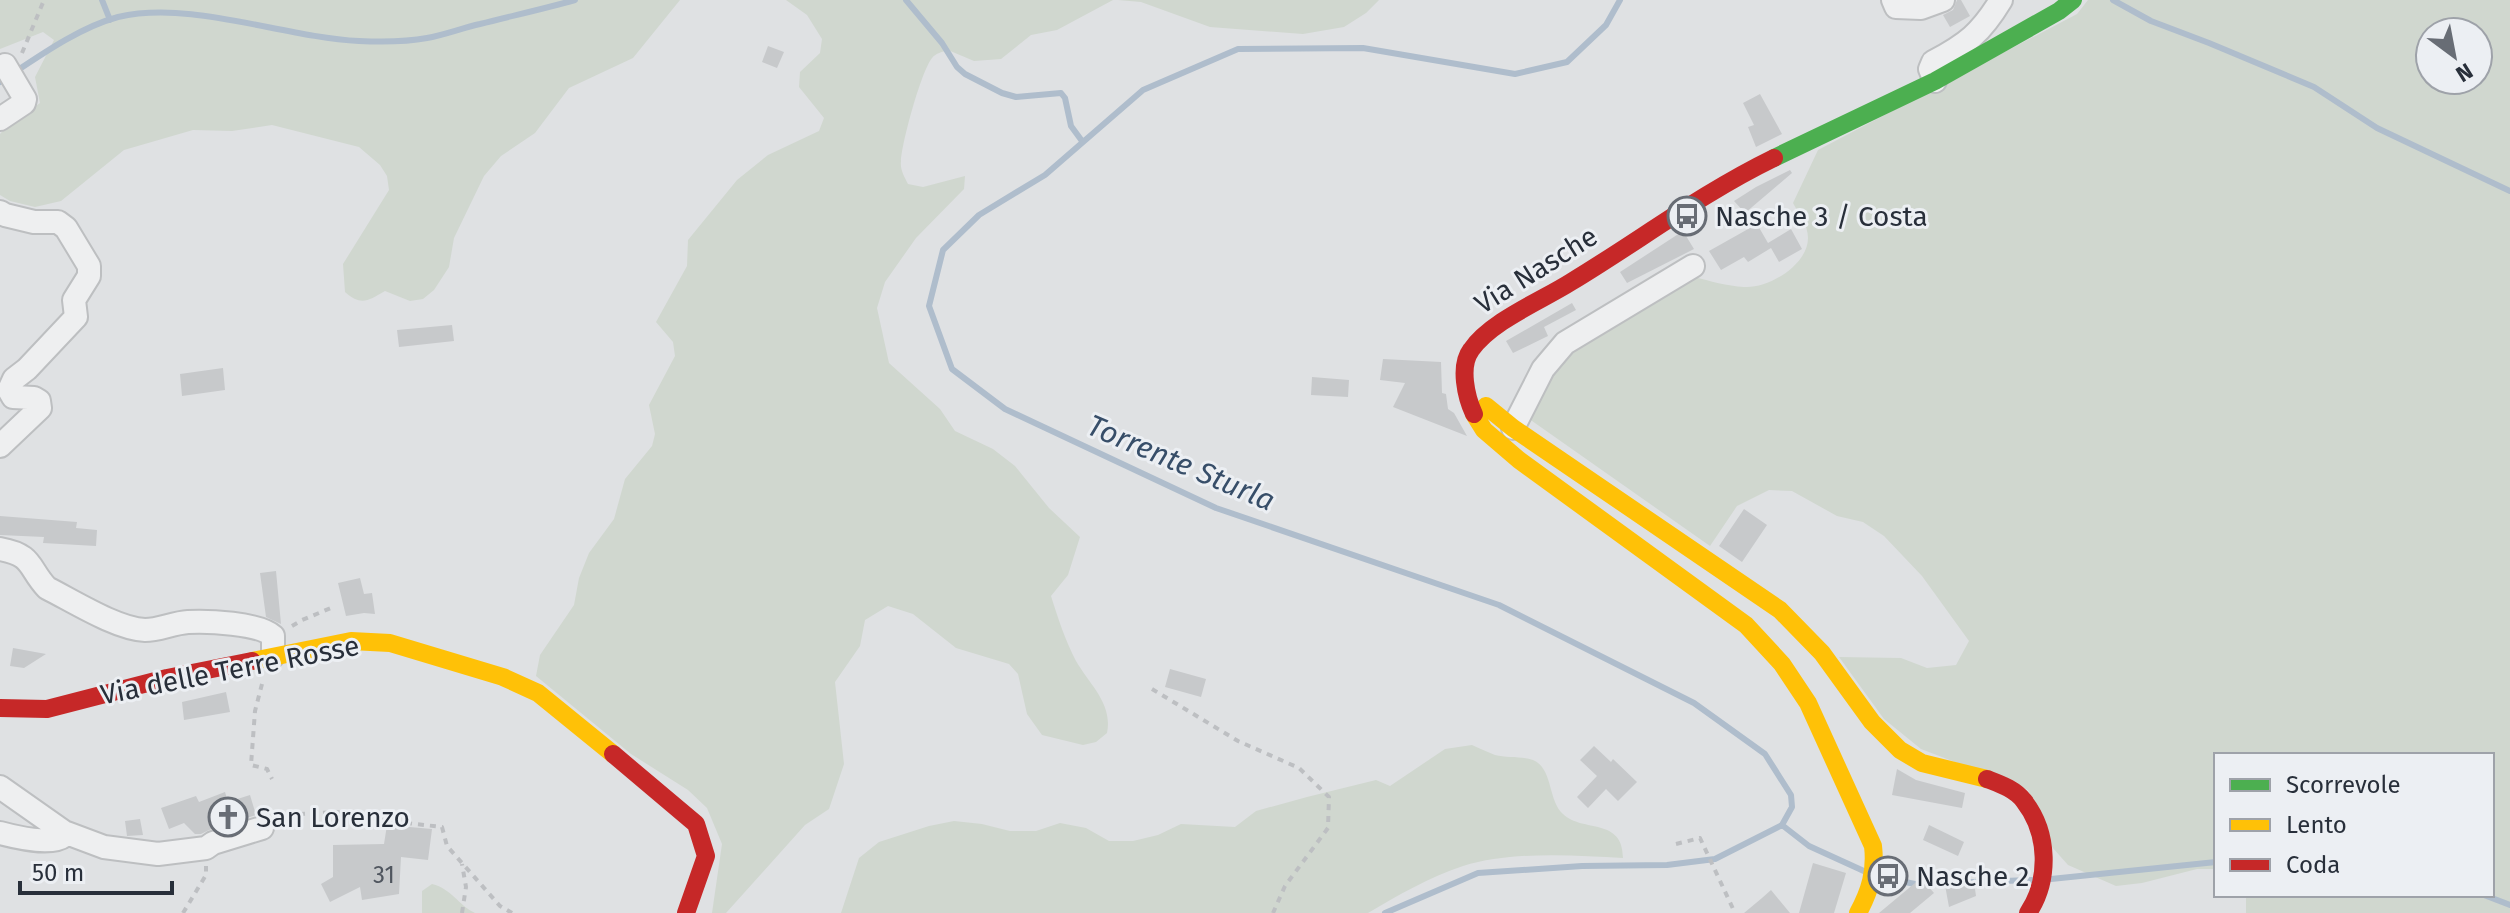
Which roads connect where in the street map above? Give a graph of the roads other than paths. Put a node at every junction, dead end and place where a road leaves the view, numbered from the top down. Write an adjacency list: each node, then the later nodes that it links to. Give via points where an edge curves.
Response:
1 (1893, 0): 2 (street, via 1896,7 1921,8)
2 (1943, 0)
3 (2001, 0): 6 (street, via 1974,36 1933,62)
4 (2073, 0): 6 (street, Via Nasche)
5 (5, 65): 7 (street, via 24,103)
6 (1935, 81): 10 (street, Via Nasche, via 1747,171 1495,327 1469,351 1464,374)
7 (0, 119)
8 (0, 212): 12 (street, via 34,222 58,222 89,266 89,276 74,300 76,317 9,390 13,397 34,398 40,408)
9 (1693, 266): 11 (street, via 1565,343 1543,369)
10 (1468, 394): 11 (street); 22 (street, Via Nasche, via 1484,430 1519,460 1746,625 1773,654 1808,703 1870,837 1875,867)
11 (1513, 428): 20 (street, via 1780,610 1809,637 1878,729 1901,751 1931,767 1993,781 2023,797 2042,844 2045,875)
12 (0, 446)
13 (0, 549): 14 (street, via 15,552 34,567 47,588 124,626 246,626 269,632)
14 (276, 649): 15 (street, Via delle Terre Rosse, via 47,709); 21 (street, Via delle Terre Rosse, via 351,641 390,643 538,693 696,824 706,856)
15 (0, 708)
16 (0, 787): 18 (street)
17 (262, 828): 18 (street, via 197,849 158,854 104,847)
18 (64, 832): 19 (street, via 54,842)
19 (0, 833)
20 (2032, 907)
21 (686, 913)
22 (1858, 913)

